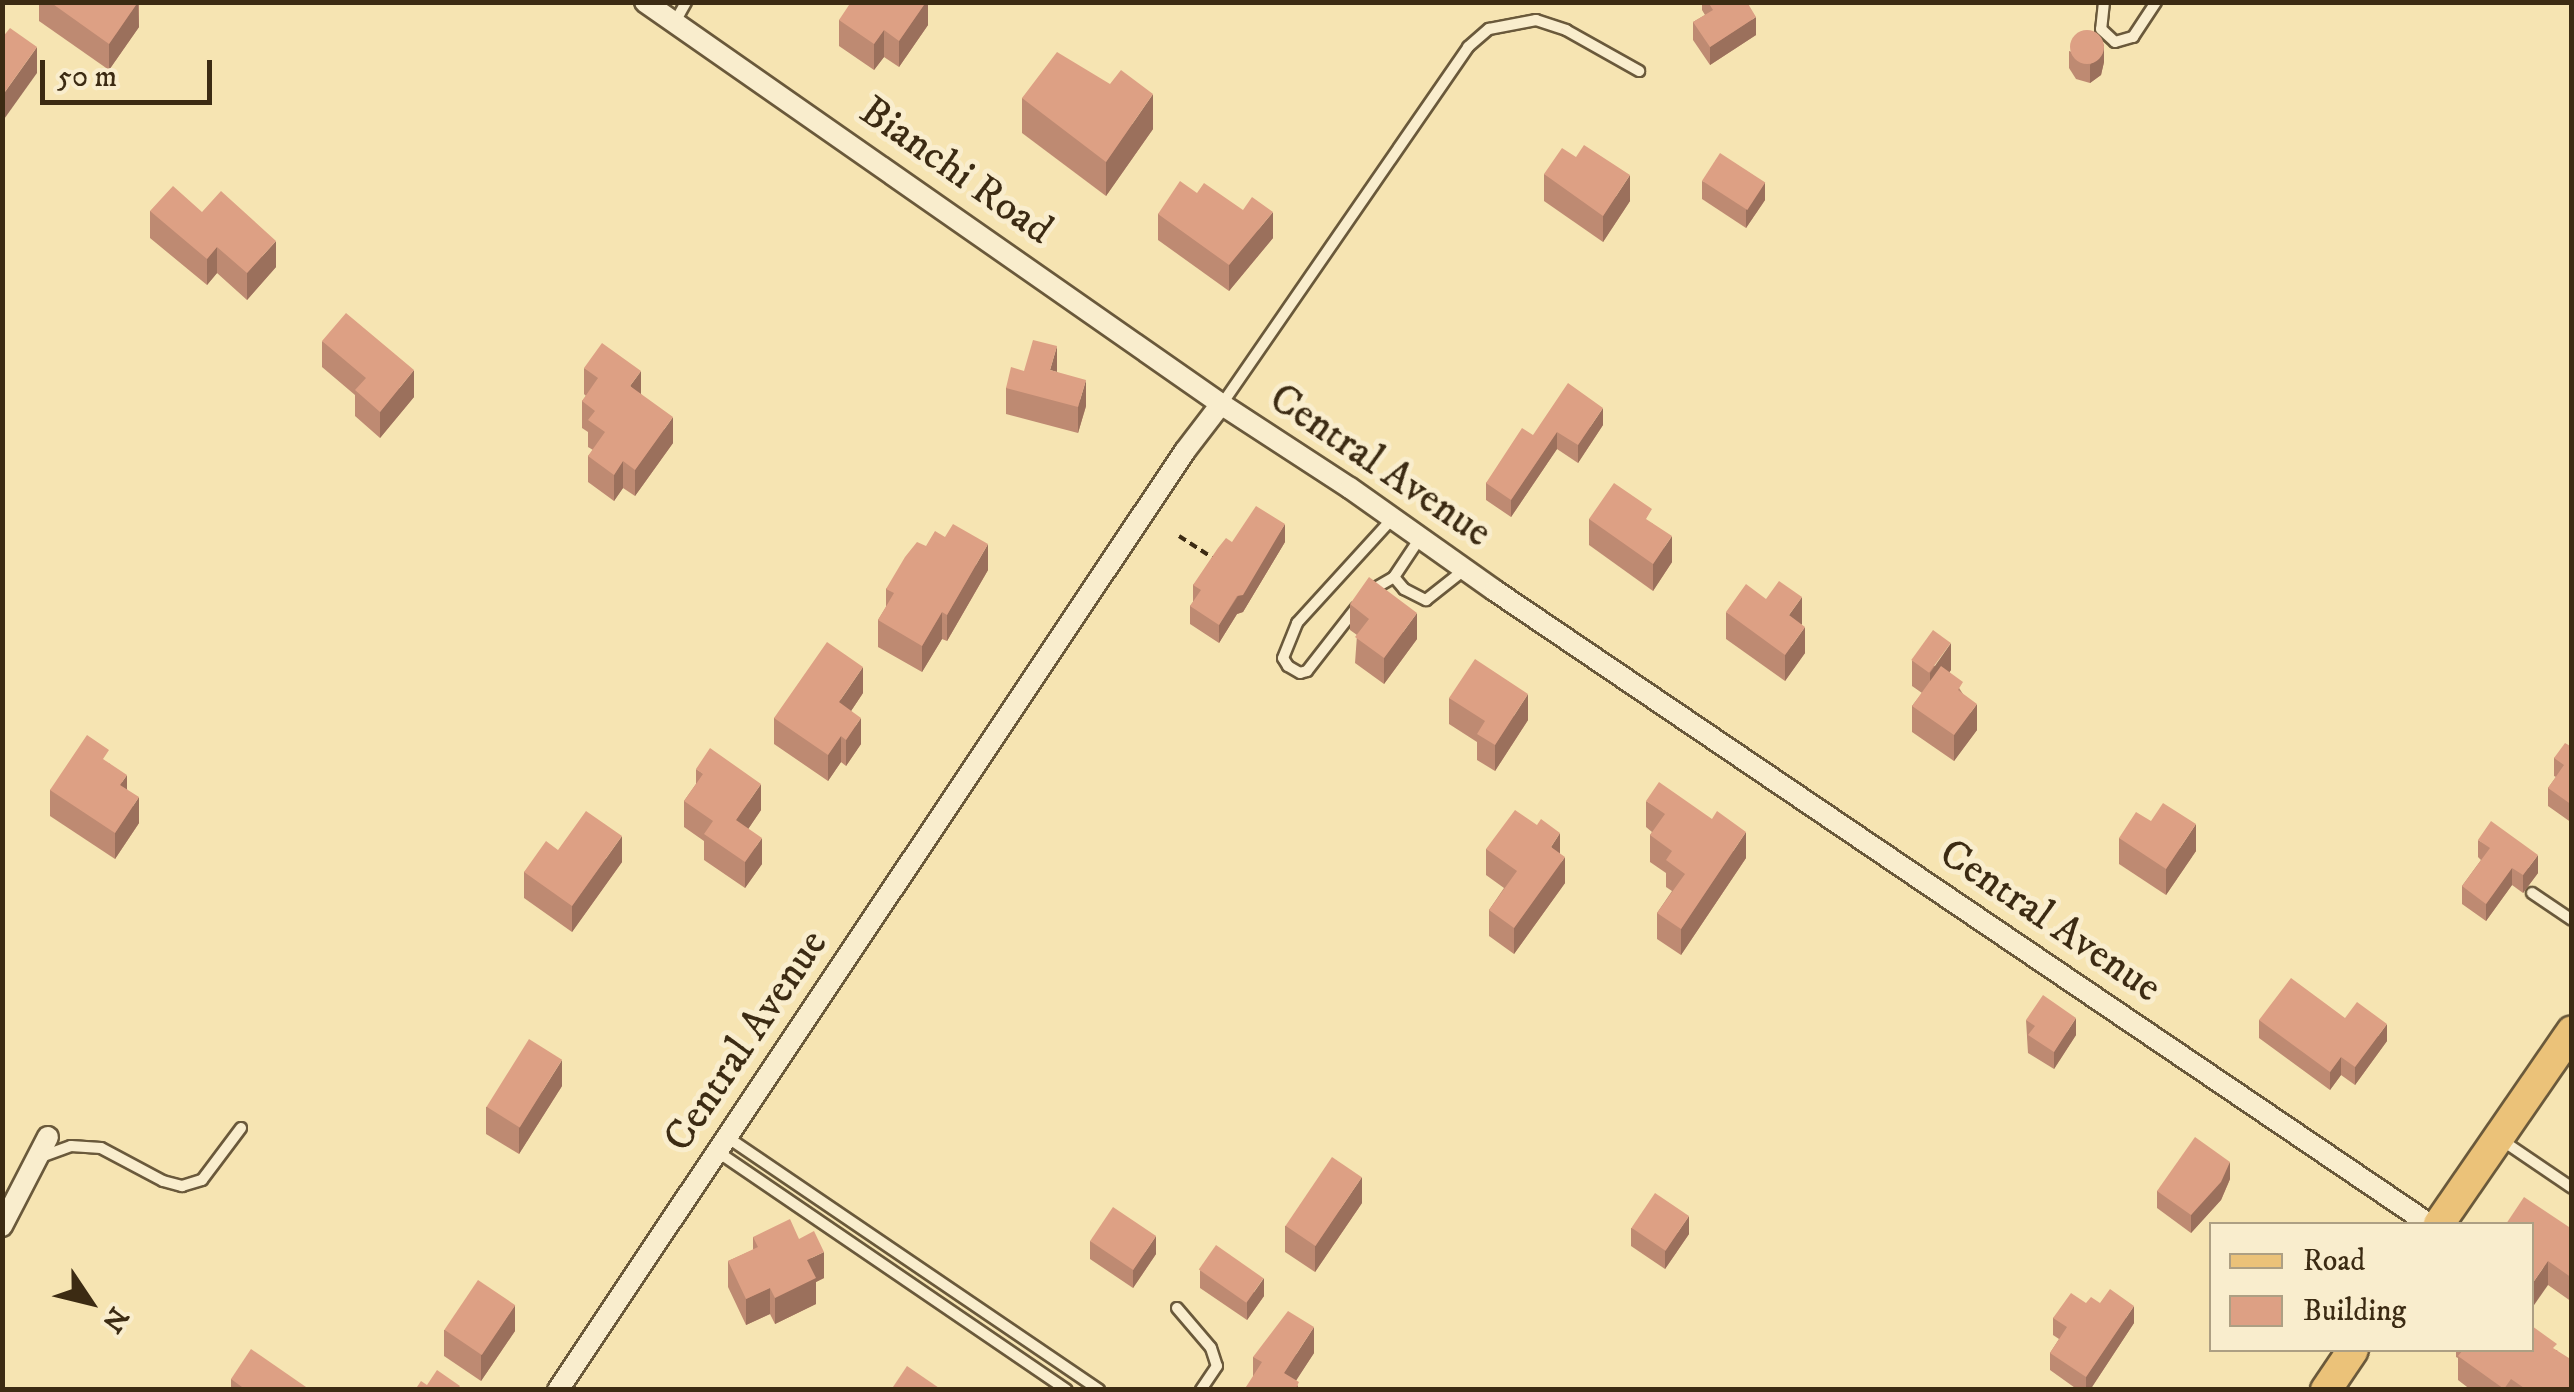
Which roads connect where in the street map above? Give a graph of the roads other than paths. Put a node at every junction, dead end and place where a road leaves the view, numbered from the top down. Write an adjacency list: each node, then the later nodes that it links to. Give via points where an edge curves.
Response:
1 (645, 2): 5 (street, Bianchi Road)
2 (686, 2): 5 (lane)
3 (2104, 2): 4 (lane, via 2101,29 2115,42 2132,38)
4 (2156, 2)
5 (674, 22): 7 (street, Bianchi Road)
6 (1638, 71): 7 (lane, via 1536,20 1489,30 1468,47)
7 (1221, 404): 8 (street, Central Avenue); 18 (street, Central Avenue)
8 (1393, 518): 9 (street, Central Avenue); 11 (lane, via 1297,623 1283,658 1288,666 1307,670 1364,596)
9 (1420, 538): 10 (street, Central Avenue); 11 (lane)
10 (1464, 569): 11 (lane, via 1426,600); 21 (street, Central Avenue)
11 (1394, 577)
12 (2532, 892): 13 (lane)
13 (2572, 920)
14 (2572, 1032): 17 (main road)
15 (241, 1128): 19 (lane, via 202,1180 182,1186 100,1148 71,1146)
16 (48, 1136): 19 (street)
17 (2499, 1138): 20 (lane); 22 (main road)
18 (722, 1144): 26 (street, Central Avenue); 27 (lane); 28 (lane)
19 (38, 1158): 23 (street)
20 (2572, 1188)
21 (2426, 1222)
22 (2441, 1222)
23 (2, 1226)
24 (1177, 1308): 29 (lane, via 1211,1348 1217,1366)
25 (2352, 1352): 30 (main road)
26 (566, 1387)
27 (1067, 1390)
28 (1100, 1390)
29 (1201, 1390)
30 (2326, 1390)

